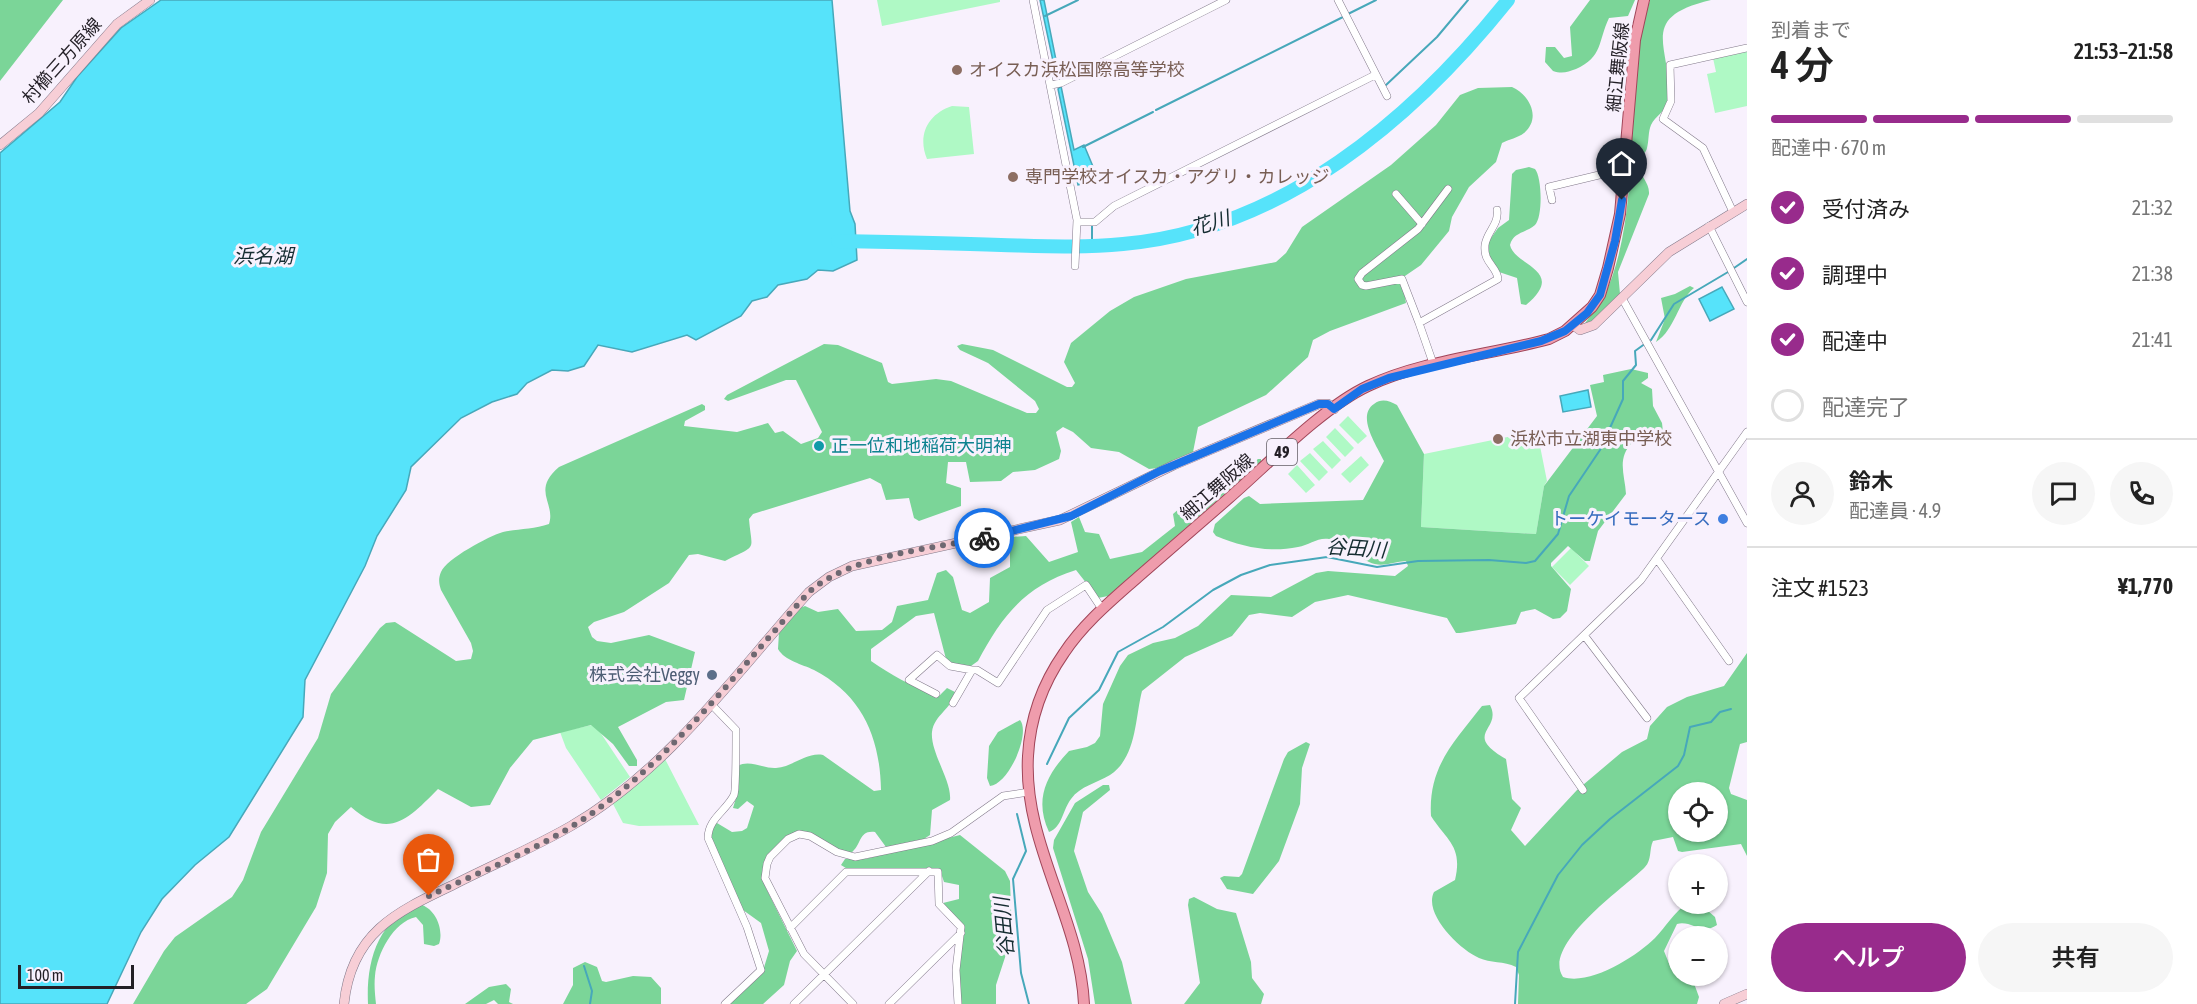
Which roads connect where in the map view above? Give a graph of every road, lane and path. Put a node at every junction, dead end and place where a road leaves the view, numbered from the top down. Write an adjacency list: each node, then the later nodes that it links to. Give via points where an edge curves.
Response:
1 (150, 0): 10 (street, 村櫛三方原線, via 113,28 39,112)
2 (1033, 0): 8 (street)
3 (1226, 0): 8 (street)
4 (1338, 0): 7 (street)
5 (1644, 0): 11 (main road, 細江舞阪線 / 49, via 1635,40)
6 (1747, 48): 17 (street, via 1670,64 1671,101 1663,119 1703,148)
7 (1375, 75): 9 (street); 18 (street, via 1114,206 1095,222)
8 (1051, 85): 18 (street)
9 (1387, 96)
10 (0, 145)
11 (1624, 169): 14 (street, via 1549,187); 25 (main road, 細江舞阪線 / 49, via 1617,228 1600,295)
12 (1448, 189): 19 (street)
13 (1396, 194): 19 (street)
14 (1552, 200)
15 (1747, 204): 17 (street)
16 (1497, 210): 24 (street, via 1498,219 1485,247 1487,262 1498,279)
17 (1733, 212): 20 (street)
18 (1077, 224): 21 (street)
19 (1422, 224): 24 (street, via 1358,279 1366,286 1402,279)
20 (1709, 226): 22 (street, via 1669,252); 23 (street)
21 (1076, 266)
22 (1622, 298): 25 (street, via 1588,329 1576,330); 29 (street)
23 (1747, 302)
24 (1419, 323): 26 (street)
25 (1573, 325): 26 (main road, 細江舞阪線 / 49, via 1541,341)
26 (1434, 366): 27 (main road, 細江舞阪線 / 49, via 1368,386)
27 (1334, 409): 32 (main road, 細江舞阪線 / 49); 38 (street, via 1319,404 1167,468 1060,520 840,571 809,592)
28 (1747, 432): 29 (street)
29 (1719, 471): 30 (street); 31 (street)
30 (1747, 523)
31 (1657, 559): 33 (street, via 1641,580); 34 (street)
32 (1102, 609): 35 (street, via 1086,585 1047,610 998,683); 41 (main road, 細江舞阪線 / 49, via 1065,651 1042,694 1030,741)
33 (1584, 635): 39 (street); 40 (street, via 1519,698)
34 (1729, 661)
35 (972, 670): 36 (street, via 950,666 937,655 909,680); 37 (street)
36 (936, 694)
37 (953, 703)
38 (711, 704): 47 (street, via 667,752 590,814 560,833 391,917 360,951); 48 (street, via 736,730 736,788 712,823 708,838 747,927 761,970)
39 (1647, 718)
40 (1583, 790)
41 (1029, 792): 43 (street, via 1003,796 942,838 864,856 846,855 804,834 793,835 770,857 765,871); 53 (main road, 細江舞阪線 / 49, via 1039,842 1077,962)
42 (929, 871): 43 (street, via 846,872); 44 (street, via 938,872 939,904 957,921); 45 (street)
43 (790, 928): 45 (street, via 804,954)
44 (961, 933): 51 (street); 52 (street, via 956,970)
45 (824, 975): 49 (street); 50 (street)
46 (1747, 994): 54 (street)
47 (344, 1004)
48 (725, 1004)
49 (794, 1004)
50 (853, 1004)
51 (889, 1004)
52 (958, 1004)
53 (1084, 1004)
54 (1724, 1004)

